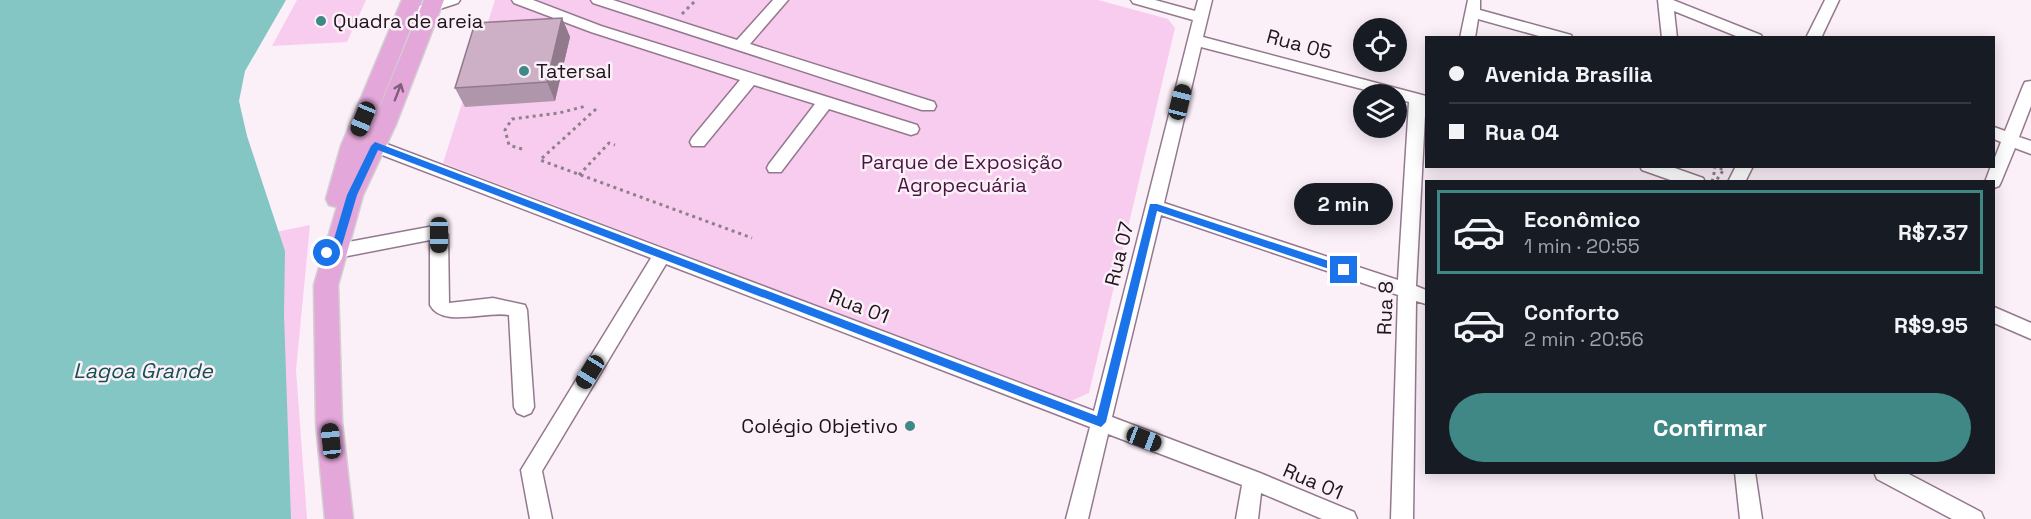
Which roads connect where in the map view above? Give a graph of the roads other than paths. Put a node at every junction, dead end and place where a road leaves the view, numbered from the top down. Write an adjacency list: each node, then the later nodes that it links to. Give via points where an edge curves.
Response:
1 (453, 0): 8 (street)
2 (519, 0): 20 (street, via 596,29)
3 (598, 0): 17 (street)
4 (781, 0): 17 (street)
5 (1138, 0): 10 (street)
6 (1832, 0): 15 (street)
7 (1665, 1): 13 (street); 14 (street)
8 (421, 6): 18 (main road); 19 (main road)
9 (1473, 6): 11 (street); 12 (street)
10 (1203, 8): 16 (street, Rua 07)
11 (1467, 36)
12 (1560, 36)
13 (1670, 36)
14 (1751, 36)
15 (1814, 36)
16 (1195, 40): 22 (street, Rua 05); 35 (street, Rua 07)
17 (740, 46): 24 (street)
18 (413, 53): 19 (main road); 27 (main road, one-way to 18, via 385,123)
19 (390, 54): 27 (main road)
20 (752, 78): 23 (street); 29 (street)
21 (2031, 86): 28 (street)
22 (1422, 100): 38 (street, Rua 8)
23 (826, 101): 25 (street); 31 (street)
24 (928, 106)
25 (911, 129)
26 (1995, 133): 28 (street)
27 (362, 137): 36 (main road, via 333,211); 37 (street, Rua 01)
28 (2011, 140): 30 (street); 34 (street)
29 (698, 142)
30 (2031, 148)
31 (775, 168)
32 (1657, 168): 33 (street)
33 (1698, 177)
34 (1994, 180)
35 (1154, 206): 38 (street); 43 (street, Rua 07)
36 (331, 252): 42 (street, via 425,234 439,235 439,305 443,309 494,305 518,310); 47 (main road, via 326,285 329,422)
37 (662, 255): 43 (street, Rua 01); 48 (street, via 531,470)
38 (1407, 291): 39 (street); 52 (street, Rua 8)
39 (1425, 297)
40 (1995, 315): 41 (street)
41 (2031, 331)
42 (524, 407)
43 (1101, 422): 46 (street, Rua 01); 49 (street, Rua 07)
44 (1745, 474): 53 (street)
45 (1893, 475): 54 (street)
46 (1253, 480): 50 (street); 51 (street, Rua 01)
47 (339, 519)
48 (541, 519)
49 (1077, 519)
50 (1247, 519)
51 (1346, 519)
52 (1402, 519)
53 (1751, 519)
54 (1973, 519)

